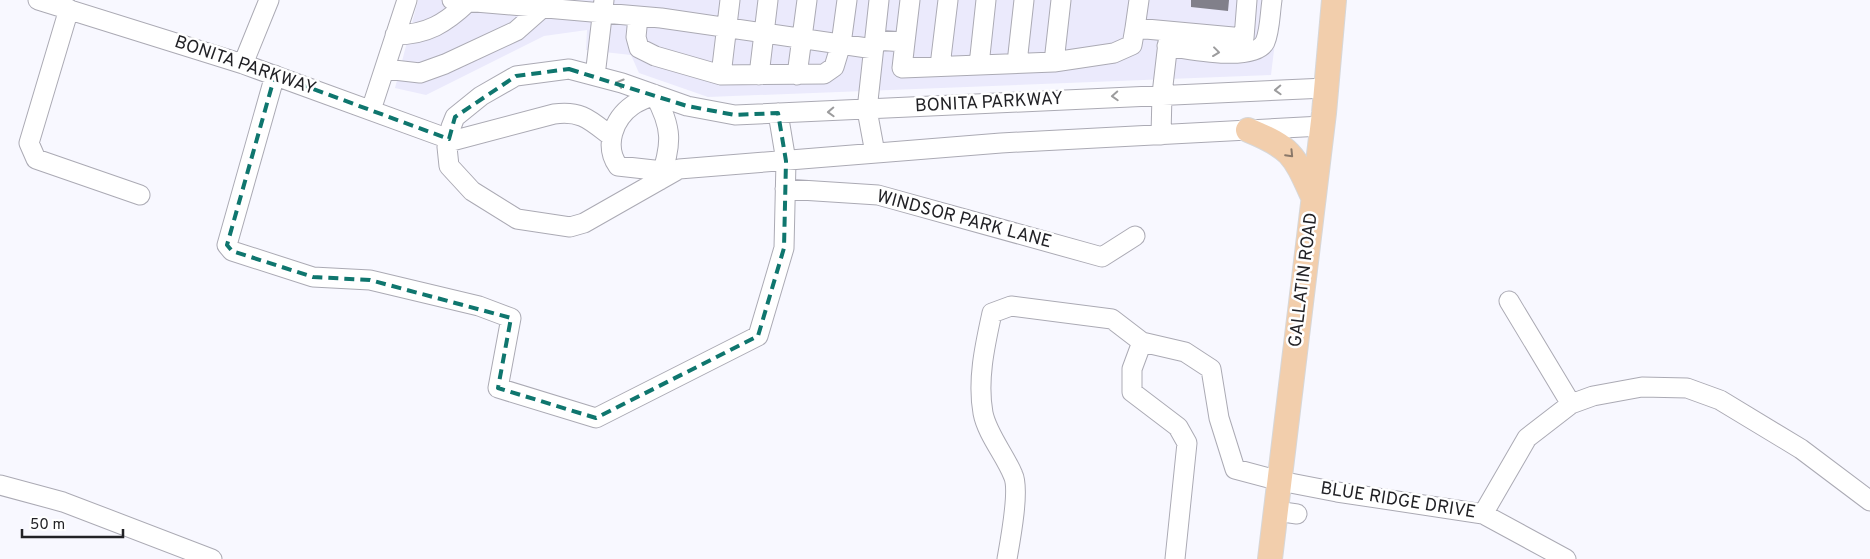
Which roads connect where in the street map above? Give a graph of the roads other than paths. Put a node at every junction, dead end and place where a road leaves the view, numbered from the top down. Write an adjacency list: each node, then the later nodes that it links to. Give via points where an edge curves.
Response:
1 (38, 0): 21 (street, BONITA PARKWAY)
2 (269, 0): 36 (street)
3 (407, 0): 27 (street)
4 (730, 0): 24 (street)
5 (768, 0): 26 (street)
6 (807, 0): 28 (street)
7 (847, 0): 31 (street)
8 (879, 0): 32 (street)
9 (910, 0): 30 (street)
10 (948, 0): 38 (street)
11 (986, 0): 37 (street)
12 (1024, 0): 35 (street)
13 (1062, 0): 34 (street)
14 (1139, 0): 25 (street)
15 (1247, 0): 29 (street, via 1244,38)
16 (1264, 0): 33 (street, via 1259,33)
17 (1272, 0): 33 (street, via 1266,41 1257,50)
18 (1334, 0): 45 (main road, GALLATIN ROAD)
19 (460, 1): 22 (street); 27 (street, via 449,20 432,29 412,35)
20 (604, 7): 22 (street); 23 (street); 44 (street)
21 (68, 9): 36 (street, BONITA PARKWAY); 60 (street, via 29,143 36,159)
22 (541, 9): 39 (street, via 516,31 445,64 420,73)
23 (638, 17): 24 (street); 41 (street, via 636,37 639,48 655,56)
24 (727, 28): 26 (street); 41 (street)
25 (1135, 28): 29 (street); 34 (street, via 1132,45 1114,53)
26 (764, 33): 28 (street); 42 (street)
27 (395, 35): 39 (street)
28 (802, 39): 31 (street); 43 (street)
29 (1168, 40): 33 (street, one-way to 33, via 1235,54); 47 (street)
30 (905, 42): 32 (street); 38 (street, via 902,68)
31 (841, 44): 32 (street); 43 (street, via 834,67 824,74)
32 (874, 44): 49 (street)
33 (1250, 51)
34 (1054, 62): 35 (street)
35 (1017, 63): 37 (street)
36 (243, 64): 40 (street, BONITA PARKWAY)
37 (979, 65): 38 (street)
38 (940, 66)
39 (385, 69): 48 (street)
40 (275, 75): 48 (street, BONITA PARKWAY); 59 (street, via 227,245 232,251 313,277 370,280 479,306 511,318 498,388 596,418 758,336 784,248)
41 (721, 75): 42 (street)
42 (759, 75): 43 (street)
43 (797, 75)
44 (595, 76): 46 (street, BONITA PARKWAY, one-way to 44); 55 (street, BONITA PARKWAY, via 569,69 516,76 481,96 456,117)
45 (1326, 88): 47 (street, BONITA PARKWAY, one-way to 47); 51 (main road, GALLATIN ROAD)
46 (654, 94): 50 (street, BONITA PARKWAY, via 687,106 735,115); 54 (street, via 623,114); 58 (street, via 666,116 670,135)
47 (1162, 94): 49 (street, BONITA PARKWAY, one-way to 49); 53 (street)
48 (371, 110): 55 (street, BONITA PARKWAY)
49 (867, 110): 50 (street, BONITA PARKWAY, one-way to 50); 56 (street)
50 (778, 113): 57 (street)
51 (1322, 126): 52 (street, BONITA PARKWAY); 61 (main road, GALLATIN ROAD)
52 (1248, 130): 53 (street, BONITA PARKWAY); 61 (main road, one-way to 61, via 1272,140 1293,156)
53 (1161, 135): 56 (street, BONITA PARKWAY)
54 (612, 137): 55 (street, via 570,112); 58 (street, via 612,158 618,166)
55 (448, 141): 58 (street, BONITA PARKWAY, via 449,166 454,172 472,191 517,219 570,227 584,223)
56 (875, 153): 57 (street, BONITA PARKWAY)
57 (786, 161): 58 (street, BONITA PARKWAY, via 679,170); 59 (street)
58 (661, 176)
59 (785, 188): 62 (street, WINDSOR PARK LANE, via 878,195 1102,257)
60 (140, 195)
61 (1313, 198): 66 (main road, GALLATIN ROAD)
62 (1135, 236)
63 (1509, 301): 65 (street)
64 (1142, 342): 66 (street, BLUE RIDGE DRIVE, via 1185,352 1211,369 1219,418 1235,469); 71 (street, via 1112,319 1010,306 992,313 984,347 981,384 983,414 1015,477 1012,531); 72 (street, via 1132,369 1132,392 1178,427 1187,443)
65 (1571, 404): 68 (street, via 1593,396 1642,387 1687,388 1720,400 1801,448); 69 (street, via 1527,438)
66 (1280, 481): 69 (street, BLUE RIDGE DRIVE); 73 (main road, GALLATIN ROAD, via 1286,513)
67 (0, 485): 70 (street, via 63,502)
68 (1870, 501)
69 (1483, 514): 74 (street, BLUE RIDGE DRIVE)
70 (212, 559)
71 (1006, 559)
72 (1175, 559)
73 (1270, 559)
74 (1566, 559)

